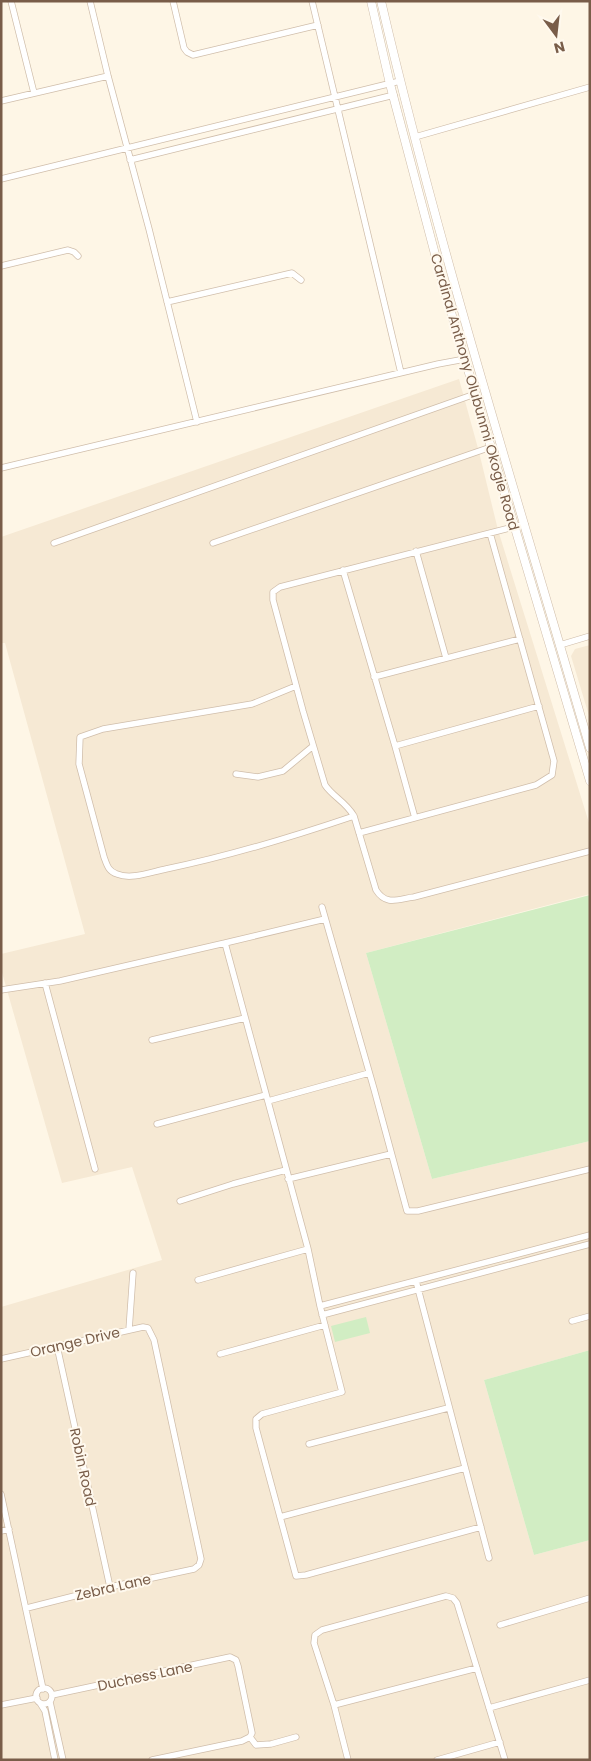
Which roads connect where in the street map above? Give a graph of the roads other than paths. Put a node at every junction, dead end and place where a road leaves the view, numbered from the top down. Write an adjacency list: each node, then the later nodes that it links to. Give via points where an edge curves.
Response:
1 (11, 1): 12 (street)
2 (90, 1): 8 (street)
3 (173, 1): 7 (street, via 184,48 193,56)
4 (312, 1): 7 (street)
5 (371, 1): 10 (street, Cardinal Anthony Olubunmi Okogie Road)
6 (381, 1): 9 (street, Cardinal Anthony Olubunmi Okogie Road)
7 (318, 25): 14 (street)
8 (108, 76): 12 (street); 18 (street)
9 (400, 81): 10 (street); 17 (street, Cardinal Anthony Olubunmi Okogie Road)
10 (390, 84): 13 (street, Cardinal Anthony Olubunmi Okogie Road); 14 (street)
11 (590, 87): 17 (street)
12 (34, 94): 15 (street)
13 (394, 95): 16 (street); 25 (street, Cardinal Anthony Olubunmi Okogie Road)
14 (335, 98): 16 (street); 18 (street)
15 (1, 101)
16 (337, 108): 19 (street); 26 (street)
17 (415, 137): 31 (street, Cardinal Anthony Olubunmi Okogie Road)
18 (127, 148): 19 (street); 20 (street)
19 (130, 160): 24 (street)
20 (1, 179)
21 (78, 256): 22 (street, via 68,250)
22 (1, 266)
23 (301, 280): 24 (street, via 292,273)
24 (167, 302): 28 (street)
25 (465, 359): 26 (street); 27 (street, Cardinal Anthony Olubunmi Okogie Road)
26 (401, 373): 28 (street)
27 (475, 394): 29 (street, Cardinal Anthony Olubunmi Okogie Road); 34 (street)
28 (197, 422): 30 (street)
29 (491, 447): 32 (street, Cardinal Anthony Olubunmi Okogie Road); 35 (street)
30 (1, 468)
31 (525, 524): 32 (street); 40 (street, Cardinal Anthony Olubunmi Okogie Road)
32 (514, 526): 33 (street); 49 (street, Cardinal Anthony Olubunmi Okogie Road)
33 (490, 533): 36 (street); 39 (street)
34 (54, 543)
35 (213, 543)
36 (416, 551): 37 (street); 41 (street)
37 (344, 570): 42 (street); 43 (street, via 280,587 274,592)
38 (590, 636): 40 (street)
39 (520, 639): 41 (street); 44 (street)
40 (560, 645): 47 (street, Cardinal Anthony Olubunmi Okogie Road)
41 (446, 658): 42 (street)
42 (374, 677): 46 (street)
43 (296, 686): 45 (street); 50 (street, via 252,704 103,730 80,737 79,764 109,870 130,876 194,863 289,838)
44 (539, 706): 46 (street); 51 (street, via 554,761 552,776 536,785)
45 (313, 746): 48 (street, via 283,771 258,778); 50 (street, via 325,785)
46 (395, 746): 51 (street)
47 (590, 748)
48 (236, 774)
49 (590, 781)
50 (354, 816): 52 (street)
51 (414, 818): 52 (street)
52 (360, 833): 53 (street, via 376,890 381,898 388,901)
53 (590, 851)
54 (322, 907): 55 (street)
55 (325, 919): 56 (street); 61 (street)
56 (225, 943): 57 (street); 59 (street)
57 (45, 983): 58 (street); 65 (street)
58 (1, 990)
59 (245, 1018): 60 (street); 62 (street)
60 (152, 1040)
61 (369, 1073): 62 (street); 64 (street)
62 (267, 1098): 63 (street); 67 (street)
63 (157, 1124)
64 (391, 1154): 66 (street, via 407,1212); 68 (street)
65 (95, 1169)
66 (590, 1169)
67 (286, 1170): 68 (street); 69 (street)
68 (288, 1179): 72 (street)
69 (180, 1201)
70 (590, 1235): 75 (street)
71 (590, 1244): 76 (street)
72 (308, 1249): 74 (street); 77 (street)
73 (133, 1273): 82 (street)
74 (198, 1280)
75 (416, 1281): 76 (street); 77 (street)
76 (418, 1289): 78 (street); 86 (street)
77 (320, 1306): 78 (street)
78 (322, 1315): 81 (street)
79 (590, 1316): 80 (street)
80 (572, 1321)
81 (325, 1325): 84 (street); 90 (street, via 342,1392 262,1414 256,1419)
82 (129, 1330): 83 (street, Orange Drive); 95 (street, Orange Drive, via 148,1328 154,1340 201,1559)
83 (57, 1346): 85 (street, Orange Drive); 96 (street, Robin Road)
84 (220, 1354)
85 (1, 1359)
86 (448, 1408): 87 (street); 88 (street)
87 (309, 1444)
88 (465, 1468): 90 (street); 91 (street)
89 (1, 1494): 92 (street)
90 (280, 1517): 91 (street, via 296,1576)
91 (481, 1527): 94 (street)
92 (9, 1529): 93 (street); 98 (street)
93 (1, 1531)
94 (489, 1558)
95 (199, 1565): 96 (street, Zebra Lane, via 194,1569)
96 (110, 1587): 98 (street, Zebra Lane)
97 (590, 1598): 99 (street)
98 (27, 1608): 102 (street)
99 (500, 1625)
100 (477, 1668): 106 (street); 106 (street, via 457,1603 446,1596 322,1630 315,1635 314,1643); 107 (street)
101 (590, 1680): 107 (street)
102 (44, 1688): 103 (street, via 51,1692); 104 (street, via 39,1690)
103 (51, 1698): 104 (street, via 46,1704); 109 (street, Duchess Lane, via 230,1657 236,1660 252,1733); 112 (street)
104 (39, 1701): 105 (street); 111 (street, via 45,1711)
105 (1, 1705)
106 (334, 1706): 114 (street)
107 (490, 1708): 110 (street)
108 (296, 1737): 109 (street, via 258,1746)
109 (250, 1738): 113 (street)
110 (500, 1742): 115 (street); 116 (street)
111 (55, 1760)
112 (62, 1760)
113 (152, 1760)
114 (348, 1760)
115 (437, 1760)
116 (505, 1760)

